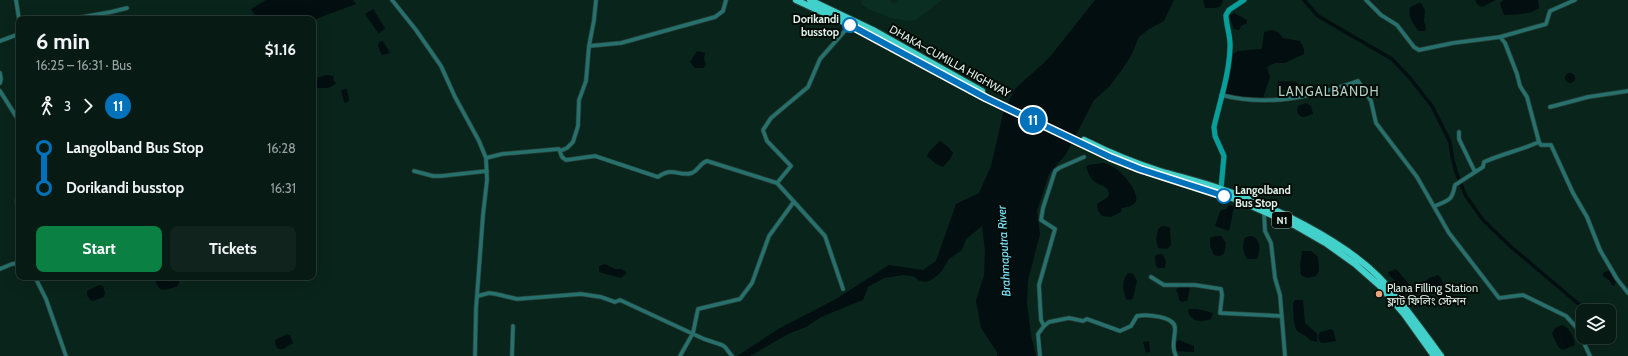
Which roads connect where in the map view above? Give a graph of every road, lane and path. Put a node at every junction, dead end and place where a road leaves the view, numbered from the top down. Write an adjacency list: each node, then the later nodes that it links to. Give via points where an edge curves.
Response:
1 (16, 0): 11 (street)
2 (392, 0): 31 (street, via 441,66)
3 (596, 0): 17 (street)
4 (726, 0): 17 (street, via 723,11 715,17 621,43)
5 (796, 0): 13 (highway, DHAKA–CUMILLA HIGHWAY / N1)
6 (810, 0): 23 (highway, DHAKA–CUMILLA HIGHWAY / N1, via 875,32)
7 (1244, 0): 22 (main road, via 1226,15 1230,31 1229,65)
8 (1366, 0): 15 (street, via 1381,15 1397,25 1414,48 1419,50)
9 (1575, 0): 15 (street, via 1550,11 1546,24)
10 (128, 8): 12 (street)
11 (19, 16)
12 (88, 16)
13 (850, 25): 23 (highway, DHAKA–CUMILLA HIGHWAY / N1); 35 (street, via 820,59 808,87 771,118 763,130 767,141 791,166)
14 (16, 35): 16 (street)
15 (1500, 37): 27 (street, via 1505,43 1520,86 1527,97)
16 (0, 41)
17 (589, 46): 29 (street, via 586,81 579,100 576,134 573,142)
18 (0, 73): 19 (street)
19 (0, 83)
20 (1628, 90): 24 (street, via 1588,96)
21 (0, 91): 25 (street)
22 (1221, 95): 36 (main road, via 1214,127 1224,156); 38 (street, via 1241,100 1292,99 1329,91 1358,81 1371,101 1376,123 1417,177)
23 (987, 96): 28 (highway, DHAKA–CUMILLA HIGHWAY / N1)
24 (1550, 107)
25 (16, 116)
26 (1459, 132): 34 (street, via 1459,140)
27 (1539, 142): 34 (street, via 1484,162 1483,167); 45 (street, via 1542,145 1551,145 1587,217 1600,250)
28 (1088, 145): 36 (highway, DHAKA–CUMILLA HIGHWAY / N1, via 1159,171); 39 (highway, DHAKA–CUMILLA HIGHWAY / N1, via 1140,169 1238,200)
29 (560, 151): 31 (street, via 557,149 502,154); 35 (street, via 566,160 595,156 658,177 668,172 691,173 707,161)
30 (1084, 157): 49 (street, via 1055,171 1043,208 1041,220 1055,229 1039,285 1041,320)
31 (486, 158): 33 (street)
32 (414, 171): 33 (street, via 441,176)
33 (487, 171): 46 (street)
34 (1475, 172): 38 (street, via 1455,185 1451,199)
35 (778, 183): 37 (street)
36 (1221, 188): 60 (highway, DHAKA–CUMILLA HIGHWAY / N1, via 1299,222 1340,246 1382,281 1405,306)
37 (793, 203): 44 (street, via 825,236); 50 (street, via 769,236 752,283 740,299 698,309)
38 (1435, 206): 61 (street, via 1449,233 1499,298 1523,295 1566,316 1577,328)
39 (1264, 212): 47 (street, via 1265,231 1271,243 1273,271 1280,295); 59 (highway, DHAKA–CUMILLA HIGHWAY / N1, via 1294,225 1356,264 1380,286 1404,314)
40 (16, 263): 41 (street)
41 (0, 269)
42 (1151, 278): 47 (street, via 1164,285 1195,285 1221,289 1220,313)
43 (36, 280): 51 (street)
44 (843, 289)
45 (1628, 293)
46 (478, 296): 50 (street, via 489,293 517,299 581,294 615,302 620,300); 52 (street)
47 (1282, 316): 58 (street)
48 (513, 326): 53 (street)
49 (1044, 326): 56 (street, via 1038,334); 57 (street, via 1049,322 1069,318 1083,321 1087,319 1120,331 1131,326 1137,316 1159,316 1176,327 1172,346)
50 (693, 333): 54 (street); 55 (street, via 725,347)
51 (66, 356)
52 (475, 356)
53 (512, 356)
54 (680, 356)
55 (732, 356)
56 (1040, 356)
57 (1176, 356)
58 (1285, 356)
59 (1434, 356)
60 (1441, 356)
61 (1590, 356)

